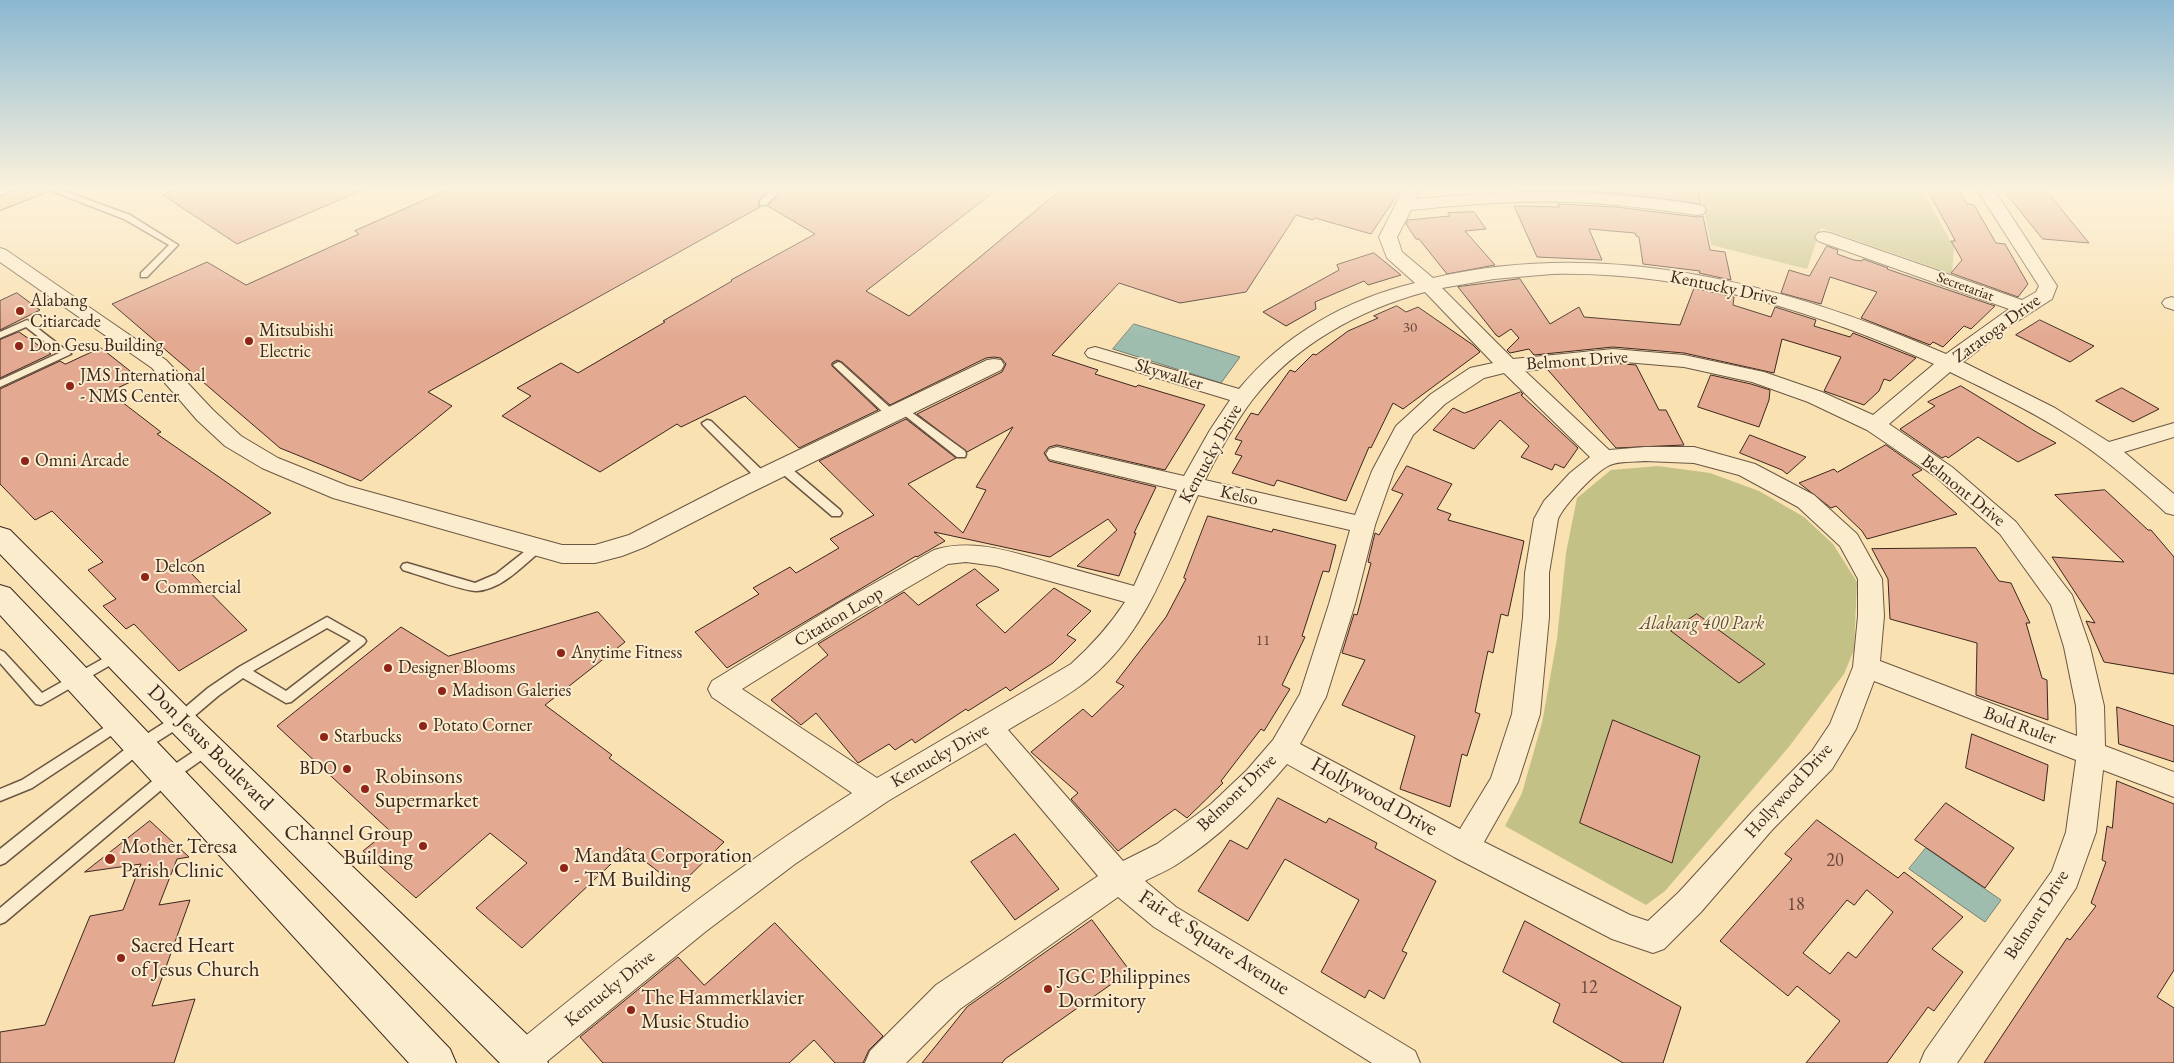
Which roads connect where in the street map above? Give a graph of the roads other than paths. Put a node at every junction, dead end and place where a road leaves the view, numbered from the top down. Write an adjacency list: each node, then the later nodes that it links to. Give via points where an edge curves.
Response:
1 (163, 238): 6 (lane, via 174,244)
2 (1388, 238): 7 (street, via 1393,254)
3 (1826, 238): 8 (street, Secretariat)
4 (2018, 238): 8 (street, Zaratoga Drive, via 2048,286 2045,295)
5 (0, 254): 32 (street, via 160,364 233,441 270,463 341,492)
6 (144, 276)
7 (1428, 284): 11 (street, Kentucky Drive, via 1504,271 1550,269 1606,269 1676,276 1755,292 1849,320); 14 (street); 16 (street, Kentucky Drive, via 1344,313 1288,351)
8 (2022, 307): 11 (street, Zaratoga Drive)
9 (0, 336): 15 (lane, via 27,324 66,354)
10 (1095, 353): 16 (street, Skywalker)
11 (1950, 362): 19 (street, Zaratoga Drive); 21 (street, Kentucky Drive, via 2090,438)
12 (838, 365): 17 (lane)
13 (994, 365): 17 (street)
14 (1508, 366): 19 (street, Belmont Drive, via 1613,355 1684,361 1757,377 1815,397); 24 (street); 30 (street, Belmont Drive, via 1477,374 1438,399 1404,431 1383,471)
15 (0, 384)
16 (1242, 397): 27 (street, Kentucky Drive)
17 (897, 412): 22 (lane); 25 (street)
18 (707, 423): 26 (lane)
19 (1875, 426): 47 (street, Belmont Drive, via 1944,472 2008,528 2063,602 2090,706)
20 (2174, 430): 21 (street)
21 (2106, 450): 28 (street, Kentucky Drive)
22 (961, 454)
23 (1057, 454): 27 (street, Kelso)
24 (1604, 458): 38 (street, Hollywood Drive, via 1645,454 1694,455 1747,469 1806,501 1849,540 1870,579 1871,616); 52 (street, via 1578,479 1552,507 1546,519 1537,574 1526,714 1504,782)
25 (782, 467): 26 (street); 29 (lane)
26 (762, 477): 32 (street, via 613,550 595,554 562,554)
27 (1191, 485): 30 (street, Kelso); 35 (street, Kentucky Drive)
28 (2174, 507)
29 (836, 513)
30 (1362, 525): 46 (street, Belmont Drive, via 1313,697)
31 (0, 537): 37 (street, Don Jesus Boulevard)
32 (538, 547): 33 (lane, via 483,587)
33 (407, 567)
34 (0, 596): 40 (street)
35 (1141, 597): 43 (street, Kentucky Drive, via 1111,643 1079,673); 50 (street, Citation Loop, via 996,557 966,553 943,556 721,689)
36 (0, 654): 40 (lane, via 41,700)
37 (117, 656): 40 (lane); 41 (street, Don Jesus Boulevard)
38 (1866, 667): 47 (street, Bold Ruler); 52 (street, Hollywood Drive, via 1842,729 1822,760 1653,938 1623,928)
39 (243, 671): 39 (lane, via 327,622 360,642 286,698); 41 (lane)
40 (78, 679): 42 (street)
41 (180, 720): 44 (lane); 45 (street, Don Jesus Boulevard)
42 (119, 723): 44 (street); 51 (lane, via 26,784)
43 (990, 728): 50 (street, Kentucky Drive); 54 (street, Fair & Square Avenue)
44 (139, 746): 48 (street); 53 (lane)
45 (209, 748): 48 (lane); 56 (street, Don Jesus Boulevard)
46 (1284, 748): 52 (street, Hollywood Drive); 54 (street, Belmont Drive, via 1221,813 1168,854)
47 (2091, 754): 49 (street, Bold Ruler); 60 (street, Belmont Drive, via 2081,832 2065,878)
48 (168, 776): 55 (lane); 57 (street)
49 (2174, 785)
50 (876, 793): 56 (street, Kentucky Drive, via 689,924)
51 (0, 795)
52 (1465, 847)
53 (0, 858)
54 (1119, 879): 58 (street, Belmont Drive, via 948,997); 59 (street, Fair & Square Avenue, via 1165,916)
55 (0, 917)
56 (524, 1062)
57 (436, 1063)
58 (882, 1063)
59 (1403, 1063)
60 (1937, 1063)

